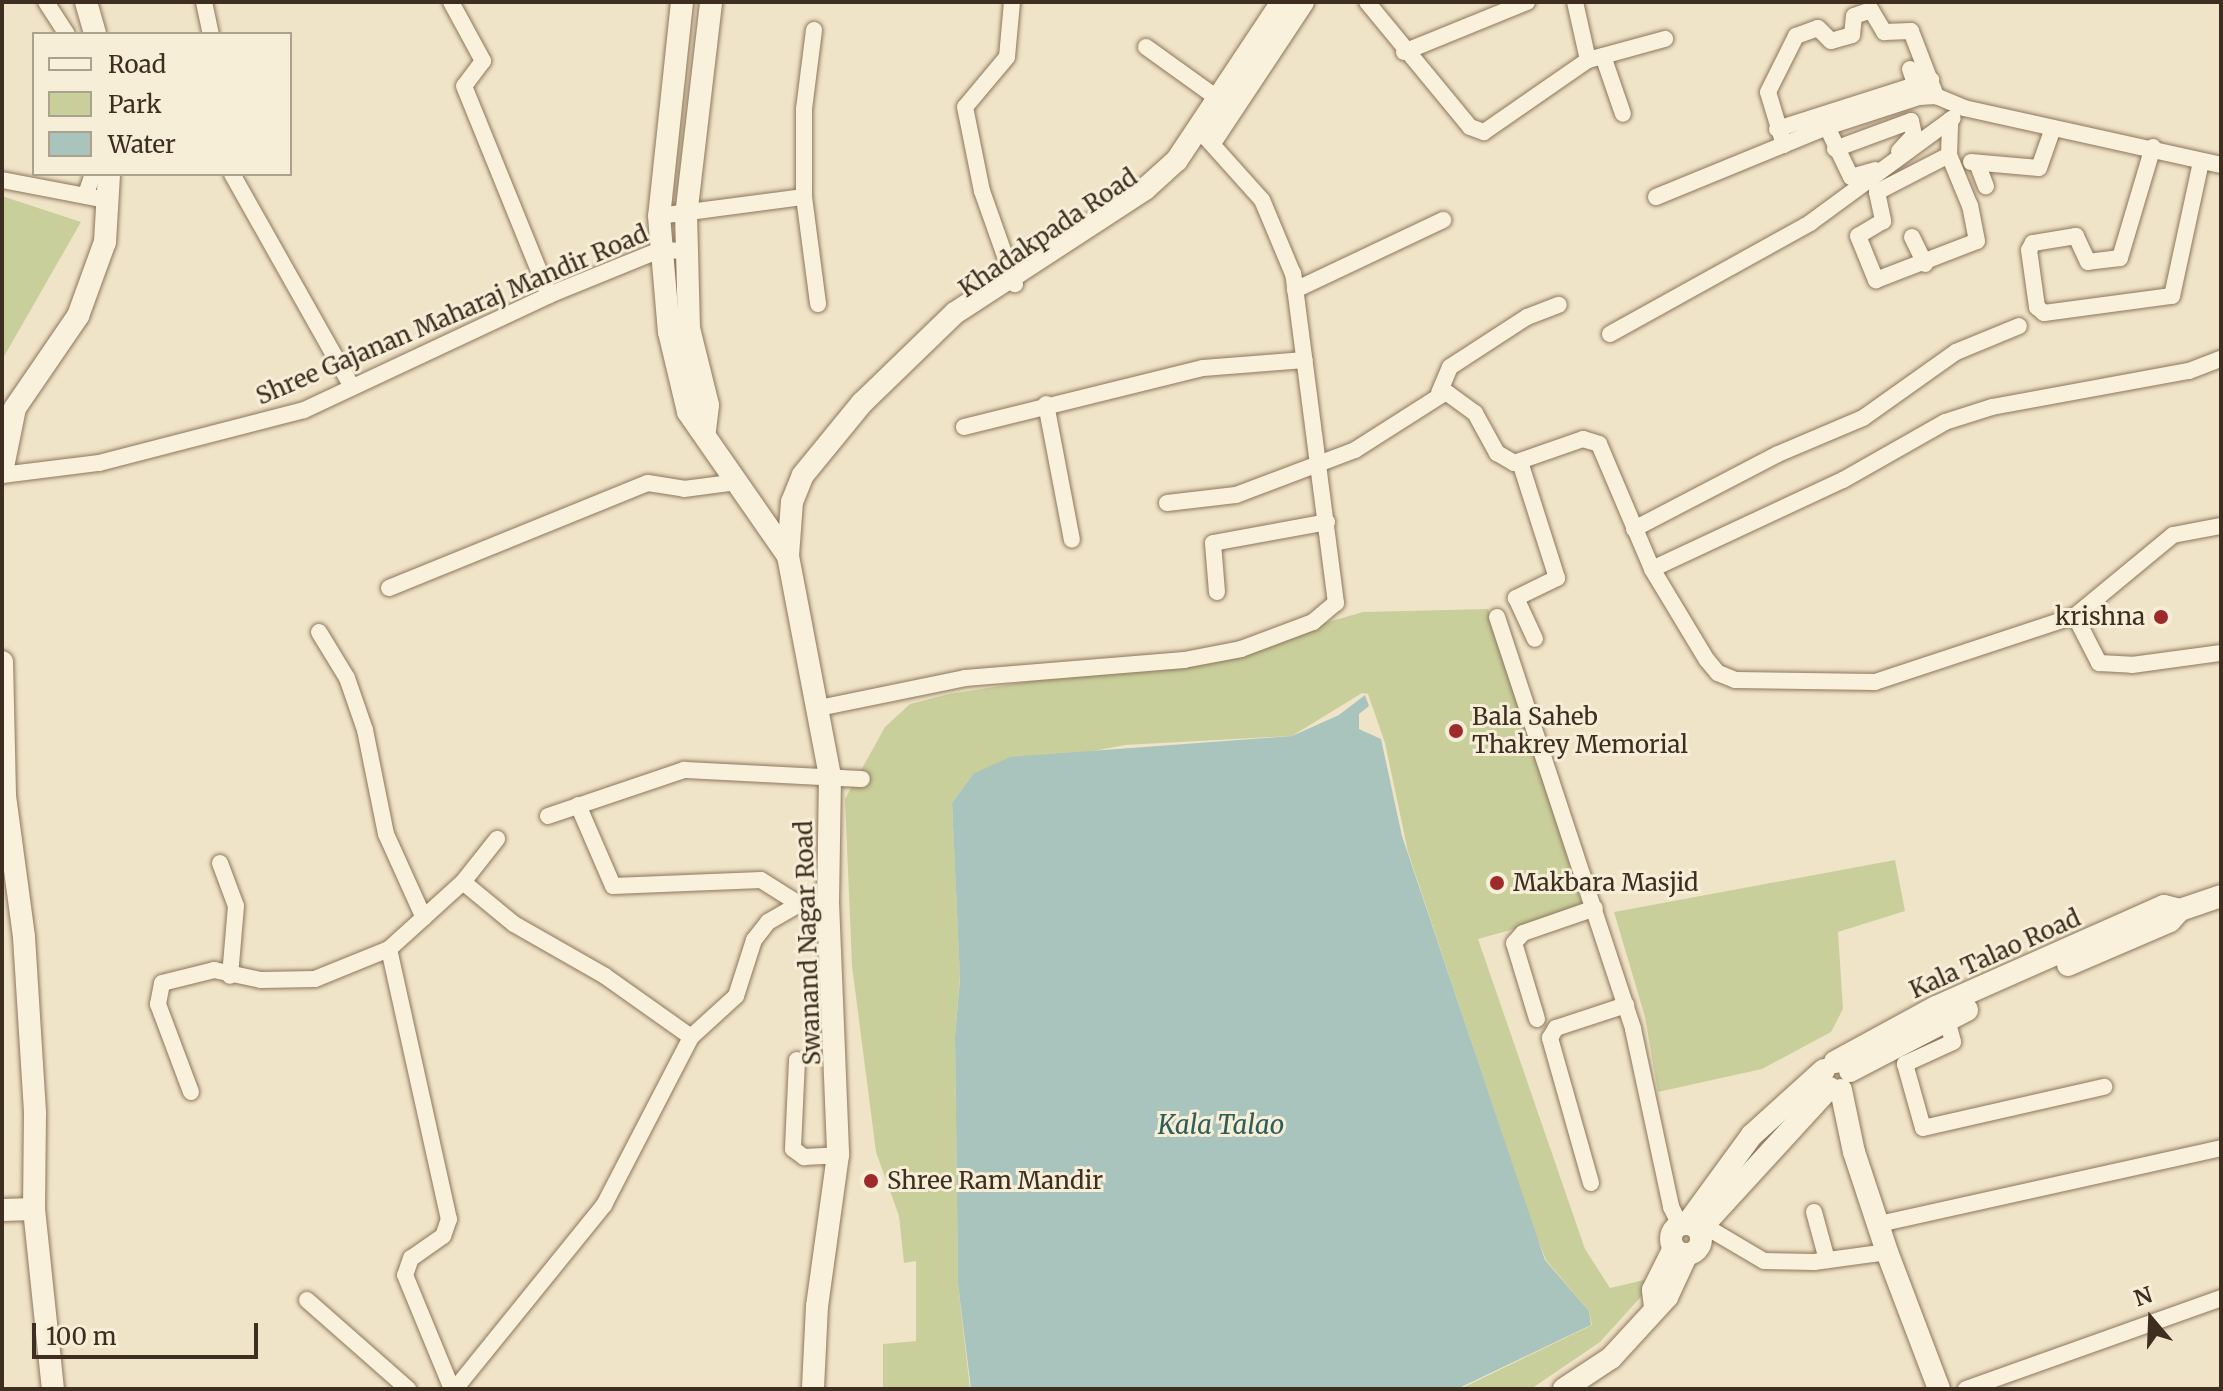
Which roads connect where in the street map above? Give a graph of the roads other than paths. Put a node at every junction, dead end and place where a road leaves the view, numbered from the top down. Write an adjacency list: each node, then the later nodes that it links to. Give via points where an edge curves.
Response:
1 (46, 2): 13 (street)
2 (86, 2): 14 (street)
3 (204, 2): 15 (street)
4 (451, 2): 54 (street, via 483,61 464,86)
5 (682, 2): 45 (street, Swanand Nagar Road)
6 (711, 2): 46 (street, Swanand Nagar Road)
7 (1012, 2): 52 (street, via 1007,57 965,107)
8 (1296, 2): 18 (street, Khadakpada Road)
9 (1367, 2): 19 (street)
10 (1527, 2): 19 (street)
11 (1575, 2): 20 (street)
12 (814, 30): 43 (street, via 804,109)
13 (66, 32)
14 (94, 32)
15 (211, 32)
16 (1665, 39): 20 (street)
17 (1146, 47): 22 (street)
18 (1262, 50): 22 (street, Khadakpada Road); 30 (street, Khadakpada Road)
19 (1404, 52): 20 (street, via 1470,127 1484,132)
20 (1596, 58): 24 (street)
21 (1919, 88): 23 (street); 25 (street); 27 (street); 29 (street, via 1911,31 1884,32 1871,10 1854,16 1852,35 1831,41 1818,28 1796,36 1768,92)
22 (1220, 100): 30 (street, Khadakpada Road)
23 (1964, 108): 26 (street); 28 (street)
24 (1623, 114)
25 (1813, 119): 29 (street); 31 (street); 33 (street)
26 (1950, 120): 34 (street); 59 (street, via 1810,223)
27 (1911, 121): 33 (street); 33 (street, via 1912,140 1882,166 1856,179)
28 (2053, 128): 32 (street); 41 (street, via 2039,168 1974,162)
29 (1777, 129): 31 (street)
30 (1205, 136): 52 (street, Khadakpada Road, via 1151,196); 53 (street, via 1262,200)
31 (1784, 145): 44 (street)
32 (2153, 147): 35 (street); 35 (street, via 2120,258 2088,262 2076,236 2033,243 2029,250 2037,307 2044,313 2172,296)
33 (1835, 149)
34 (1949, 155): 51 (street, via 1979,235 1977,241); 51 (street, via 1877,192 1883,221 1858,236 1876,280)
35 (2201, 162): 36 (street)
36 (2221, 165)
37 (93, 176): 42 (street)
38 (108, 176): 42 (street)
39 (233, 176): 62 (street)
40 (2, 180): 42 (street, via 29,189)
41 (1986, 186)
42 (96, 197): 68 (street, via 105,242 78,316 15,408)
43 (804, 197): 46 (street); 55 (street)
44 (1656, 197)
45 (659, 216): 46 (street); 49 (street, Swanand Nagar Road)
46 (686, 216): 50 (street, Swanand Nagar Road)
47 (1443, 220): 53 (street)
48 (1912, 237): 51 (street)
49 (660, 250): 50 (street, Shree Gajanan Maharaj Mandir Road); 54 (street, Shree Gajanan Maharaj Mandir Road); 58 (street, Swanand Nagar Road)
50 (686, 251): 58 (street, Swanand Nagar Road)
51 (1925, 264)
52 (1011, 280): 70 (street, Khadakpada Road, via 960,318)
53 (1295, 290): 61 (street)
54 (549, 295): 62 (street, Shree Gajanan Maharaj Mandir Road)
55 (818, 304)
56 (1559, 305): 63 (street, via 1527,317 1450,367)
57 (2019, 326): 75 (street, via 1956,352 1863,418 1778,454)
58 (679, 330): 69 (street, Swanand Nagar Road, via 692,379 708,405 705,430)
59 (1610, 334)
60 (2221, 359): 78 (street, via 2189,371 1992,407 1945,422 1843,480)
61 (1305, 360): 64 (street, via 1203,368); 67 (street)
62 (352, 387): 68 (street, Shree Gajanan Maharaj Mandir Road, via 304,410 218,437 99,463)
63 (1439, 393): 66 (street, via 1454,396 1475,413 1497,453); 67 (street, via 1380,437)
64 (1046, 404): 65 (street); 76 (street)
65 (964, 427)
66 (1520, 462): 75 (street, via 1583,439 1599,444); 84 (street, via 1557,578 1516,598)
67 (1319, 463): 71 (street, via 1236,495); 73 (street)
68 (2, 473)
69 (737, 482): 72 (street, Swanand Nagar Road); 79 (street, via 684,489 648,483)
70 (795, 494): 72 (street); 77 (street)
71 (1167, 503)
72 (754, 508): 77 (street, Swanand Nagar Road)
73 (1327, 522): 80 (street, via 1213,543); 87 (street, via 1336,603 1313,622 1241,649 1120,669 965,678)
74 (2221, 526): 81 (street, via 2173,535)
75 (1634, 529): 78 (street)
76 (1072, 540)
77 (788, 556): 87 (street, Swanand Nagar Road)
78 (1652, 569): 81 (street, via 1707,660 1718,673 1735,680 1875,682)
79 (389, 588)
80 (1217, 592)
81 (2075, 616): 85 (street, via 2099,663 2132,665)
82 (1497, 617): 98 (street)
83 (319, 632): 99 (street, via 347,678 365,730 386,834)
84 (1535, 639)
85 (2221, 653)
86 (2, 662): 114 (street, via 5,796 24,937 35,1114)
87 (819, 708): 88 (street, Swanand Nagar Road)
88 (830, 777): 89 (street); 90 (street, via 684,770); 96 (street, Swanand Nagar Road)
89 (862, 779)
90 (578, 805): 91 (street); 97 (street, via 613,886 761,880)
91 (548, 816)
92 (497, 839): 94 (street)
93 (220, 863): 101 (street, via 236,906)
94 (463, 882): 99 (street); 106 (street, via 514,924 605,976)
95 (2221, 896): 103 (street, Kala Talao Road, via 2180,910 2164,906)
96 (828, 902): 97 (street); 112 (street, Swanand Nagar Road)
97 (799, 904): 106 (street, via 768,922 754,940 736,996)
98 (1595, 908): 102 (street); 105 (street, via 1523,933 1514,943)
99 (424, 918): 100 (street)
100 (389, 949): 101 (street, via 315,979); 125 (street, via 449,1219 443,1236 411,1258 405,1275)
101 (230, 976): 110 (street, via 214,970 176,975 157,993)
102 (1624, 1000): 104 (street); 113 (street, via 1556,1028 1550,1038); 118 (street)
103 (1945, 1012): 108 (street, Kala Talao Road); 109 (street, via 1953,1042 1905,1064 1923,1128)
104 (1562, 1017)
105 (1537, 1019)
106 (691, 1037): 125 (street, via 604,1205)
107 (797, 1060): 112 (street, via 793,1149 804,1157)
108 (1836, 1076): 117 (street); 118 (street, Kala Talao Road, via 1752,1135)
109 (2104, 1087)
110 (191, 1092)
111 (2221, 1148): 117 (street)
112 (838, 1155): 126 (street, Swanand Nagar Road, via 836,1204 817,1306)
113 (1591, 1183)
114 (34, 1209): 115 (street); 123 (street)
115 (2, 1210)
116 (1814, 1212): 120 (street)
117 (1879, 1224): 119 (street)
118 (1692, 1226): 120 (street, via 1764,1261); 127 (street, Kala Talao Road, via 1701,1244 1680,1251 1667,1297 1611,1358)
119 (1887, 1252): 120 (street); 128 (street)
120 (1827, 1260)
121 (2221, 1298): 129 (street)
122 (307, 1300): 124 (street)
123 (53, 1389)
124 (408, 1389)
125 (453, 1389)
126 (813, 1389)
127 (1564, 1389)
128 (1939, 1389)
129 (1966, 1389)

